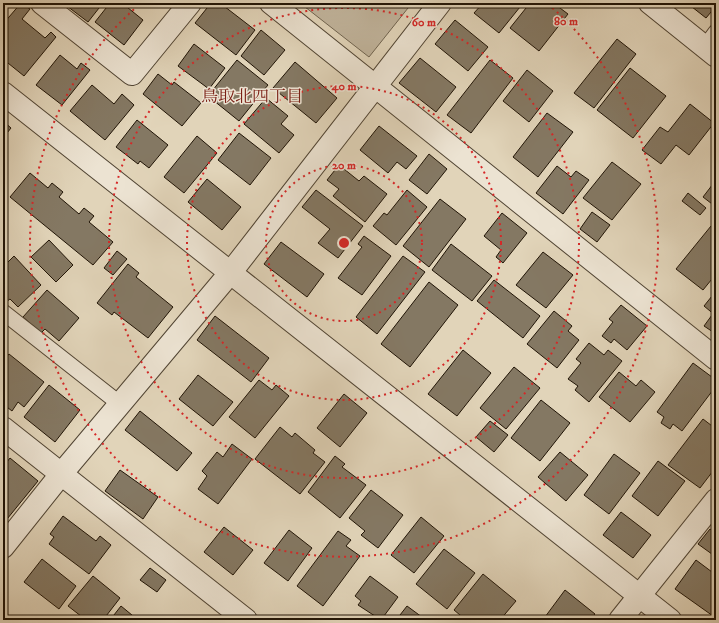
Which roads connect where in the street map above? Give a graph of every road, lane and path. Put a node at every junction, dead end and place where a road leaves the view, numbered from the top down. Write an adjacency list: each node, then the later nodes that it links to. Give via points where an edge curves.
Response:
1 (42, 3): 2 (street, via 132,74)
2 (190, 3)
3 (271, 3): 7 (street)
4 (440, 3): 7 (street)
5 (650, 3): 6 (street)
6 (712, 45)
7 (376, 86): 9 (street); 11 (street)
8 (3, 93): 9 (street)
9 (231, 272): 12 (street); 17 (street)
10 (3, 312): 12 (lane)
11 (716, 358)
12 (120, 404): 14 (street)
13 (3, 428): 14 (street)
14 (62, 473): 16 (street); 18 (street)
15 (716, 500): 17 (street)
16 (3, 547)
17 (639, 596): 19 (street); 20 (street)
18 (246, 620)
19 (620, 620)
20 (670, 620)

